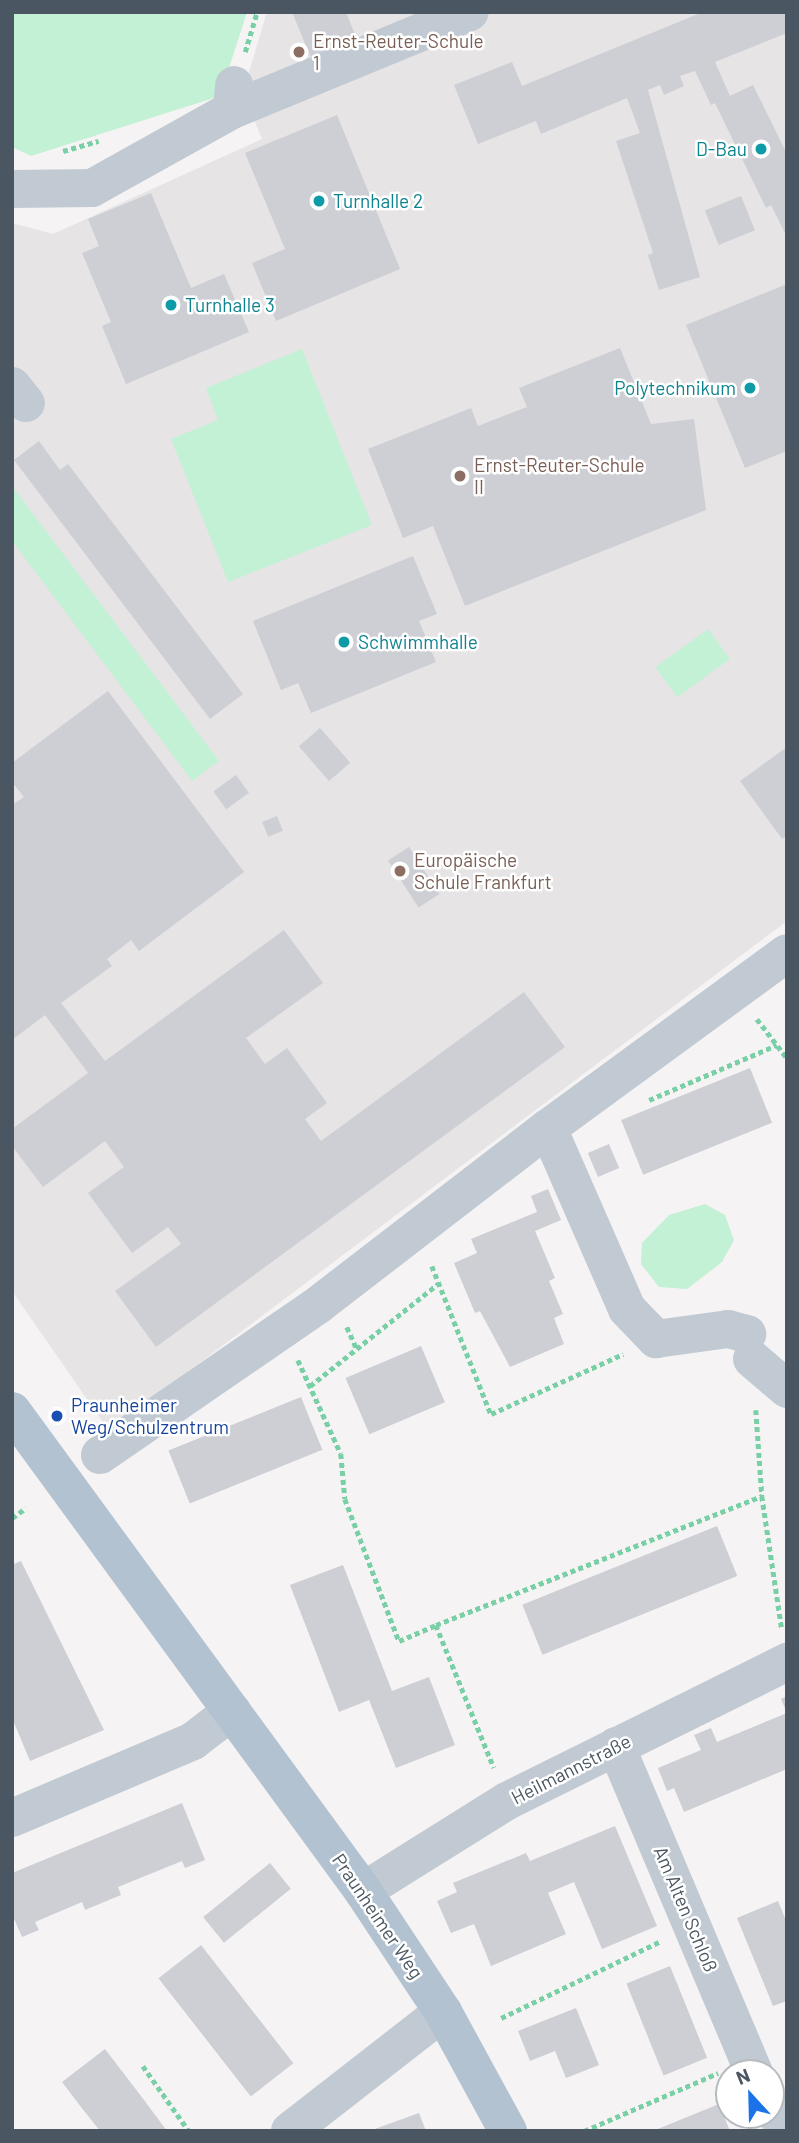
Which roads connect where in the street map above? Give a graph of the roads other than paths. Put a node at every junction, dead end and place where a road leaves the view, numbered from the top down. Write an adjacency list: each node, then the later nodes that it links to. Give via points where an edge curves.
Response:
1 (470, 12): 2 (street, via 233,98 92,188)
2 (12, 189)
3 (787, 953): 4 (street)
4 (548, 1128): 5 (street, via 627,1309 656,1339 728,1329 750,1346); 7 (street, via 284,1329)
5 (787, 1389)
6 (12, 1411): 9 (main road, Praunheimer Weg)
7 (100, 1455)
8 (787, 1662): 10 (street, Heilmannstraße)
9 (232, 1711): 11 (street, via 194,1741); 12 (main road, Praunheimer Weg)
10 (616, 1746): 12 (street, Heilmannstraße, via 507,1801); 14 (street, Am Alten Schloß)
11 (12, 1818)
12 (363, 1891): 13 (main road, Praunheimer Weg)
13 (443, 2012): 15 (street); 16 (main road, Praunheimer Weg)
14 (748, 2059)
15 (289, 2131)
16 (508, 2131)

